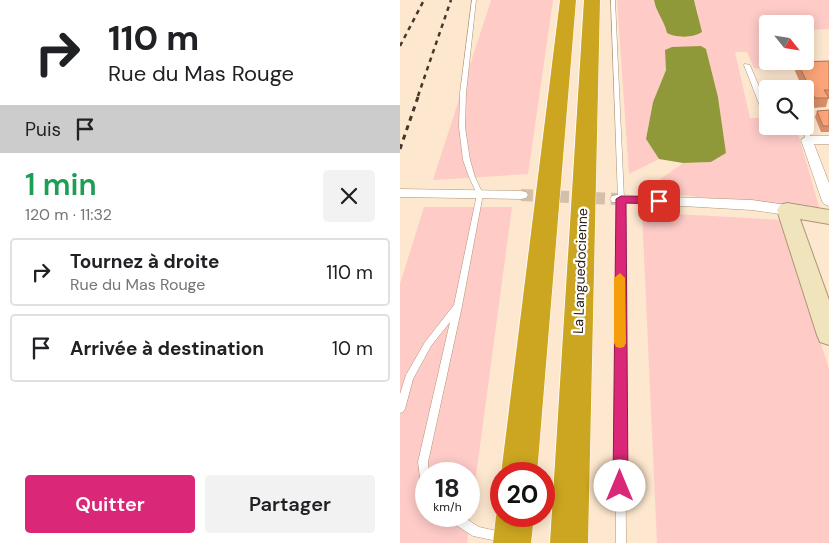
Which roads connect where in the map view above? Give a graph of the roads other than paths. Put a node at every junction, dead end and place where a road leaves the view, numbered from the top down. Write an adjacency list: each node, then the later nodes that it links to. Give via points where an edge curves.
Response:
1 (474, 0): 11 (lane, via 460,110 461,137 472,180)
2 (568, 0): 21 (highway)
3 (592, 0): 24 (highway, La Languedocienne)
4 (613, 0): 13 (lane)
5 (747, 65): 6 (lane)
6 (759, 96)
7 (808, 135): 8 (lane)
8 (807, 140): 9 (street); 14 (street)
9 (829, 140)
10 (400, 193): 11 (street)
11 (480, 194): 12 (street); 17 (lane)
12 (521, 195)
13 (619, 199): 15 (street, via 752,205); 25 (lane)
14 (829, 200)
15 (787, 210): 16 (street); 18 (street)
16 (829, 217)
17 (458, 306): 19 (lane, via 428,344 409,378); 20 (lane)
18 (829, 335)
19 (400, 409)
20 (423, 462)
21 (520, 462)
22 (470, 527): 23 (lane, via 478,532)
23 (513, 533)
24 (569, 543)
25 (620, 543)

